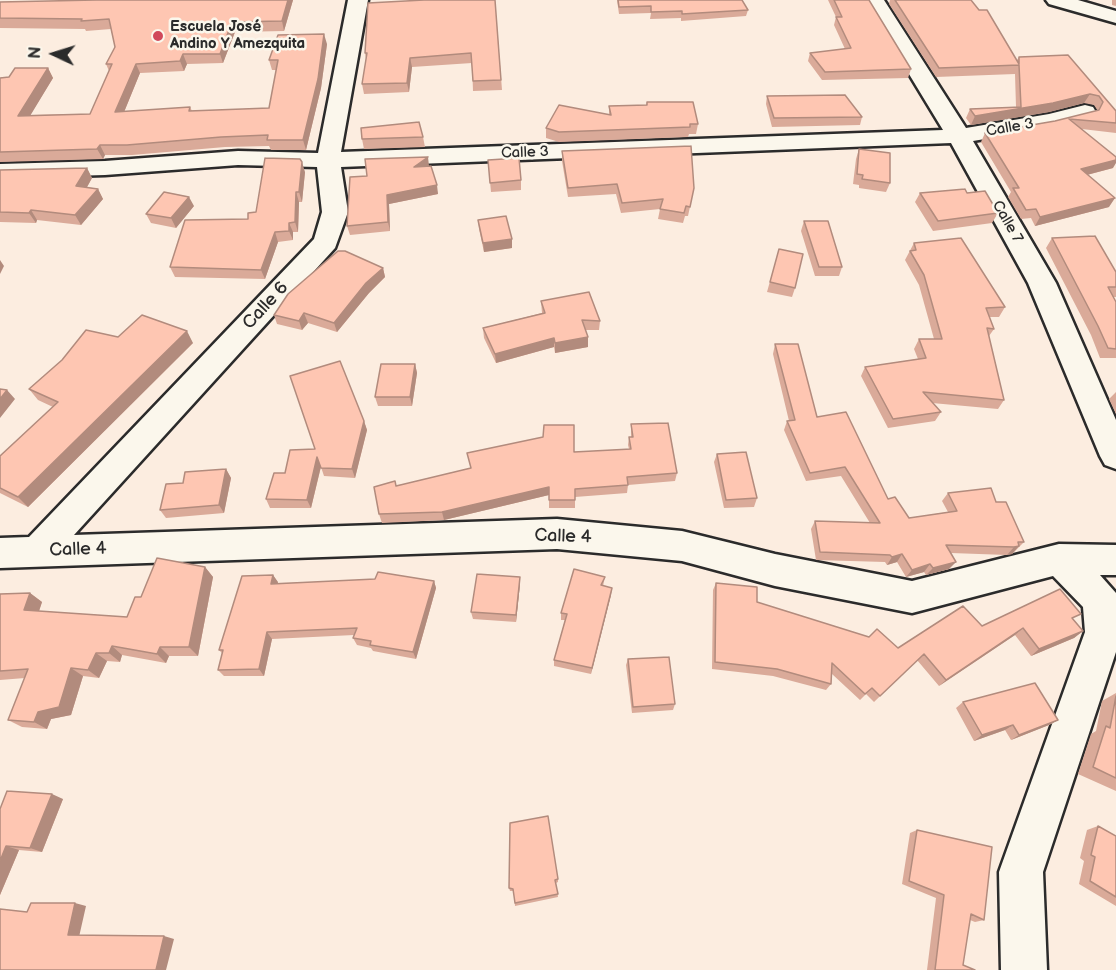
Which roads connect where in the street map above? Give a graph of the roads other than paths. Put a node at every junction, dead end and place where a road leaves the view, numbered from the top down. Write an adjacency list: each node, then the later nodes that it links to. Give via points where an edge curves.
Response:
1 (358, 0): 7 (street, Calle 6)
2 (874, 0): 6 (street, Calle 7)
3 (1056, 0): 4 (street)
4 (1116, 17)
5 (1085, 112): 6 (street, Calle 3)
6 (958, 136): 7 (street, Calle 3); 9 (street, Calle 7, via 1042,283)
7 (328, 160): 8 (street, Calle 3, via 238,158); 10 (street, Calle 6, via 335,212 326,242)
8 (0, 171)
9 (1116, 456)
10 (38, 551): 11 (street, Calle 4); 12 (street, Calle 4, via 557,534 682,546 775,570 912,597)
11 (0, 553)
12 (1059, 559): 13 (street, Calle 4); 14 (street, via 1101,600 1104,632 1021,872)
13 (1116, 560)
14 (1024, 970)

